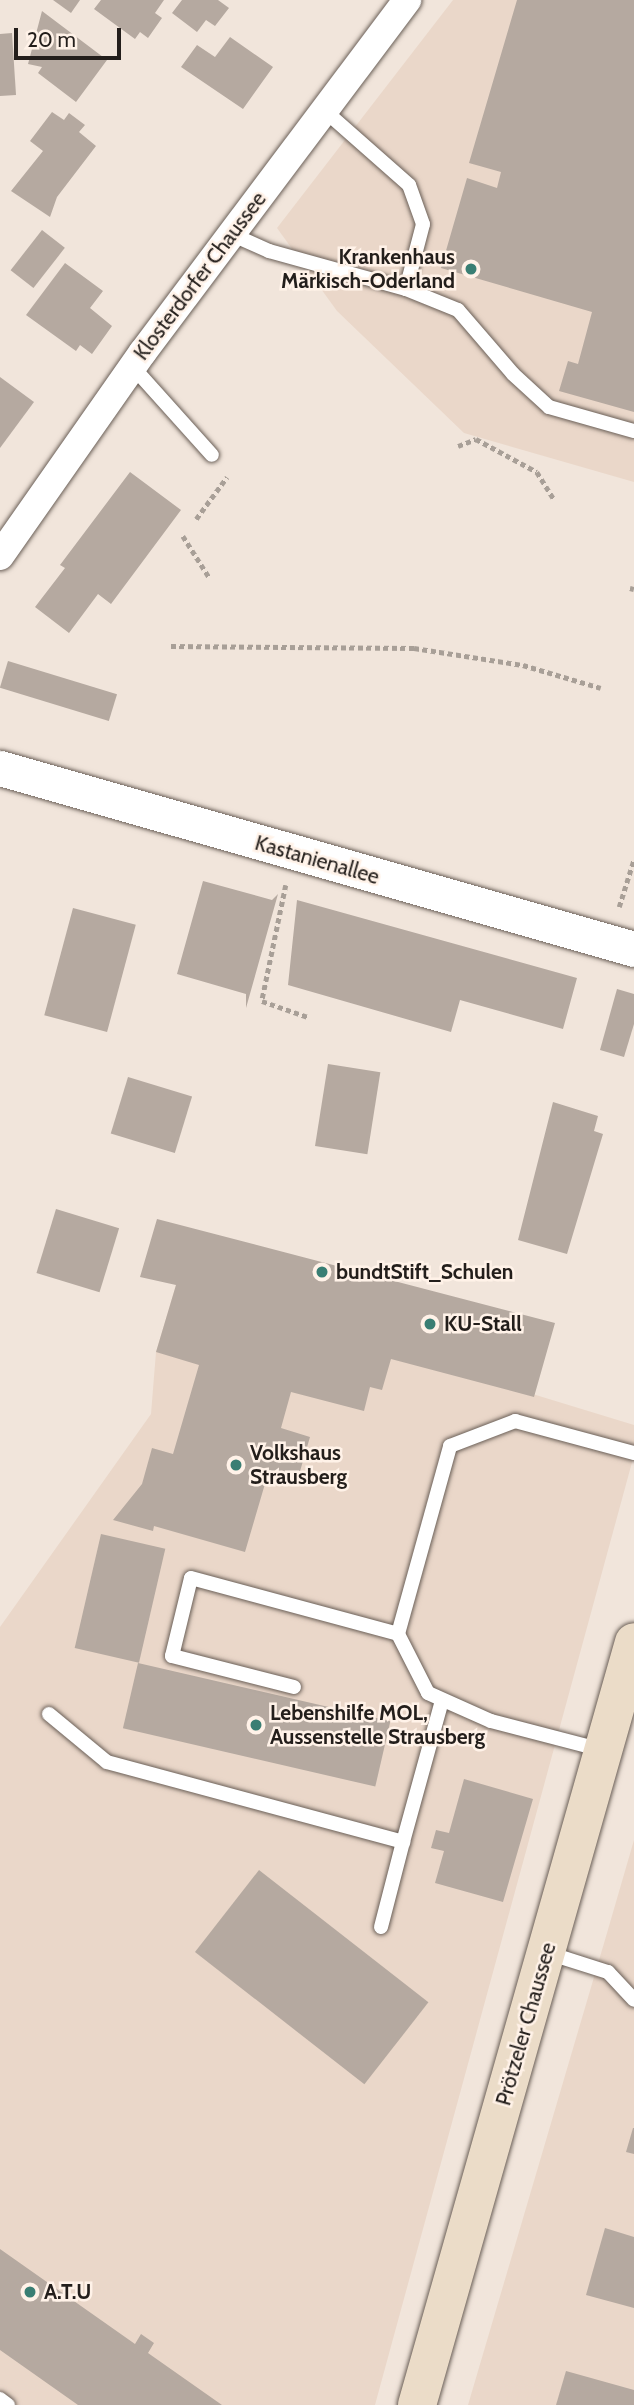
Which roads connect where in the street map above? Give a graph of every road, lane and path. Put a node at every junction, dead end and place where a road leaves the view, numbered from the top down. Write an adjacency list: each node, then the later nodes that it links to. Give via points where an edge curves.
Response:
1 (407, 0): 2 (street, Klosterdorfer Chaussee)
2 (324, 110): 3 (street, Klosterdorfer Chaussee); 4 (lane, via 409,185 423,224)
3 (231, 234): 4 (lane, via 269,251); 5 (street, Klosterdorfer Chaussee)
4 (406, 289): 6 (lane, via 458,310 549,408)
5 (133, 367): 8 (lane); 12 (street, Klosterdorfer Chaussee)
6 (634, 431)
7 (458, 446): 9 (path, via 476,439 537,472)
8 (212, 455): 10 (path, via 230,474)
9 (554, 499)
10 (196, 519)
11 (183, 536): 13 (path)
12 (0, 556)
13 (209, 577)
14 (172, 646): 15 (path, via 414,648 523,664)
15 (601, 688)
16 (0, 768): 17 (street, Kastanienallee)
17 (294, 854): 19 (street, Kastanienallee); 20 (path, via 262,1001)
18 (634, 859): 19 (path)
19 (621, 945)
20 (308, 1017)
21 (634, 1452): 22 (lane, via 515,1420 450,1446)
22 (398, 1634): 24 (lane, via 191,1578 172,1656); 25 (lane, via 428,1693)
23 (634, 1642): 27 (main road, Prötzeler Chaussee)
24 (294, 1687)
25 (442, 1700): 27 (lane, via 491,1721); 28 (lane)
26 (49, 1714): 28 (lane, via 107,1762)
27 (603, 1750): 30 (main road, Prötzeler Chaussee)
28 (403, 1842): 29 (lane)
29 (381, 1927)
30 (547, 1952): 31 (lane, via 608,1972); 34 (main road, Prötzeler Chaussee)
31 (634, 2000)
32 (0, 2399): 33 (lane)
33 (8, 2405)
34 (417, 2405)

